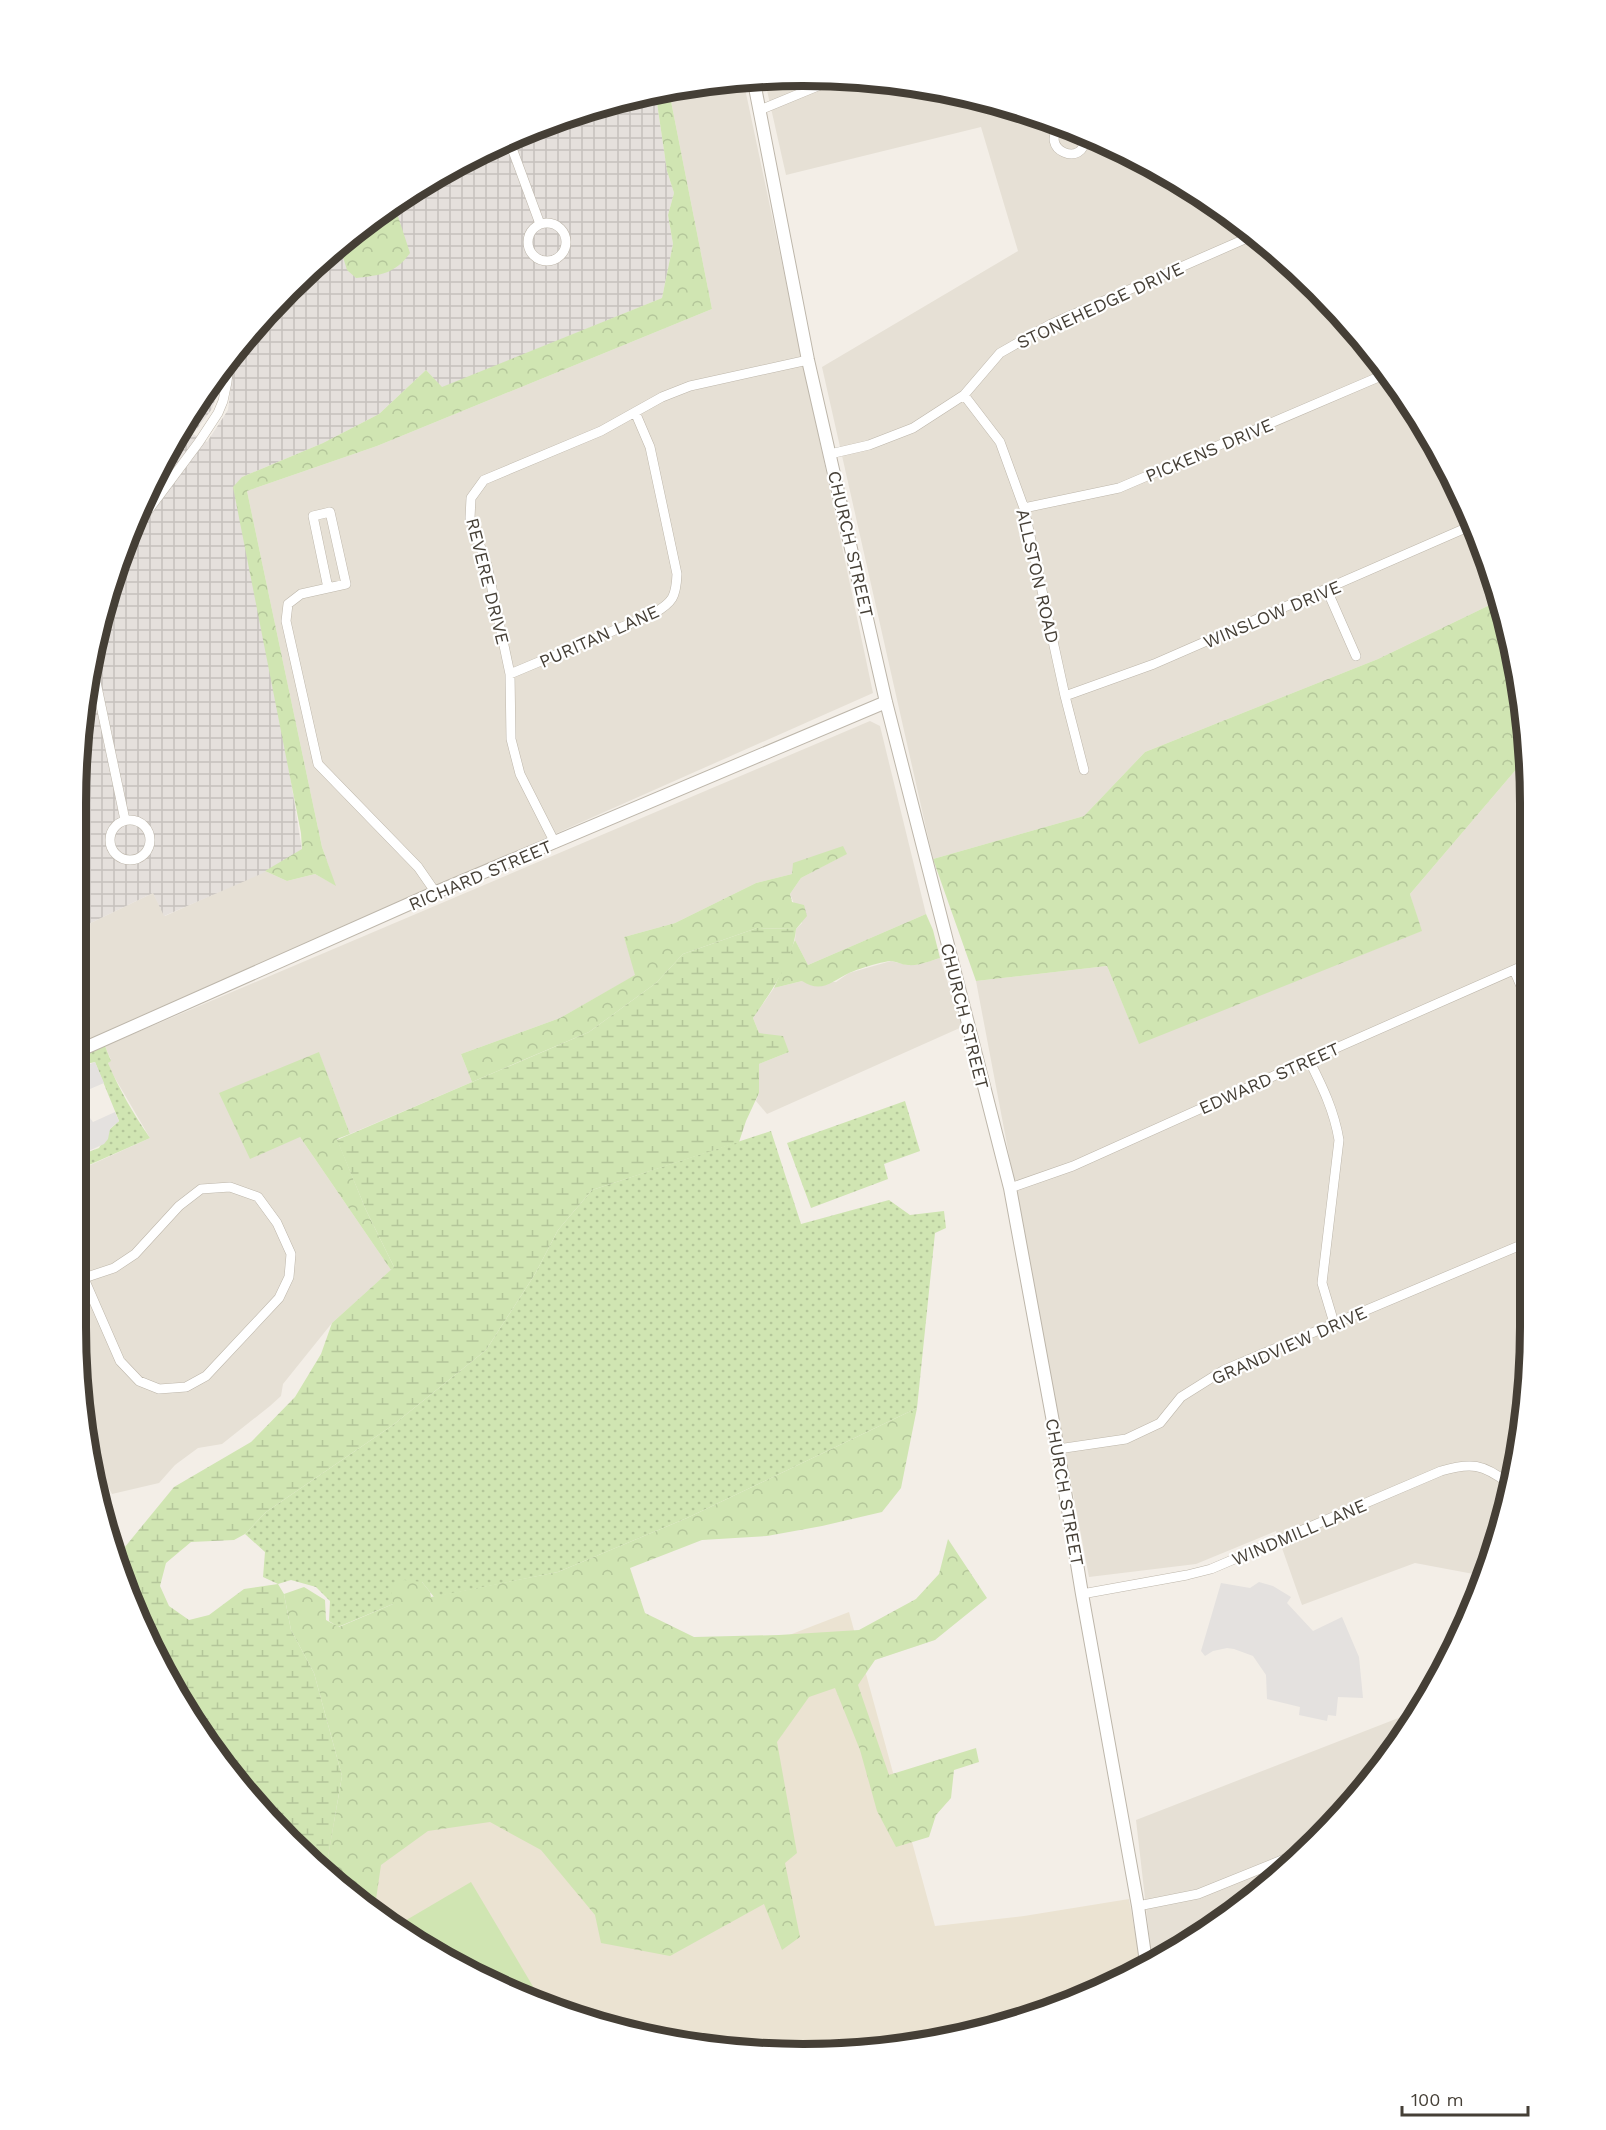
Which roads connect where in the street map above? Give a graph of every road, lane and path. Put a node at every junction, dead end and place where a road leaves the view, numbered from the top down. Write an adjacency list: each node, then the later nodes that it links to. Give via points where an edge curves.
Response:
1 (817, 86): 3 (street)
2 (755, 87): 3 (street, CHURCH STREET)
3 (760, 110): 9 (street, CHURCH STREET)
4 (1057, 132): 5 (street, via 1055,141 1064,153 1075,153)
5 (1085, 143)
6 (511, 148): 7 (street)
7 (540, 224): 7 (street, via 531,231 529,248 541,260 552,261 564,251 566,235 556,224)
8 (1246, 239): 12 (street, STONEHEDGE DRIVE, via 1051,324 1000,353)
9 (808, 360): 13 (street, REVERE DRIVE, via 690,386); 14 (street, CHURCH STREET)
10 (228, 375): 16 (street, via 218,413)
11 (1380, 377): 15 (street, PICKENS DRIVE, via 1119,489)
12 (964, 395): 14 (street, STONEHEDGE DRIVE, via 913,428 869,445); 15 (street, ALLSTON ROAD, via 1000,442)
13 (635, 412): 21 (street, REVERE DRIVE, via 601,431 484,480 471,498 470,518 487,565); 21 (street, PURITAN LANE, via 650,447 677,590 670,604 653,614)
14 (830, 454): 24 (street, CHURCH STREET)
15 (1024, 508): 23 (street, ALLSTON ROAD)
16 (148, 511)
17 (1466, 528): 19 (street, WINSLOW DRIVE)
18 (328, 588): 18 (street, via 346,584 330,512 313,516); 28 (street, via 301,594 288,604 286,621 318,764 418,867)
19 (1327, 590): 20 (street); 23 (street, WINSLOW DRIVE, via 1154,664)
20 (1356, 656)
21 (510, 674): 27 (street, REVERE DRIVE, via 511,739 520,774)
22 (95, 690): 26 (street)
23 (1065, 696): 25 (street, ALLSTON ROAD)
24 (886, 702): 27 (street, RICHARD STREET); 34 (street, CHURCH STREET)
25 (1084, 770)
26 (125, 820): 26 (street, via 113,829 110,844 119,857 134,859 146,851 149,836 141,823)
27 (555, 843): 28 (street, RICHARD STREET)
28 (436, 893): 32 (street, RICHARD STREET)
29 (1520, 967): 30 (street, EDWARD STREET)
30 (1514, 970): 31 (street); 33 (street, EDWARD STREET)
31 (1520, 984)
32 (86, 1048)
33 (1309, 1060): 34 (street, EDWARD STREET, via 1073,1166); 38 (street, via 1327,1095 1339,1140 1322,1282)
34 (1010, 1188): 39 (street, CHURCH STREET)
35 (1520, 1245): 38 (street, GRANDVIEW DRIVE)
36 (86, 1277): 37 (street, via 114,1268 135,1254 179,1206 201,1189 230,1187 258,1197 277,1223 291,1254 289,1277 279,1298 206,1376 186,1387 159,1389 139,1381 120,1361)
37 (86, 1283)
38 (1335, 1323): 39 (street, GRANDVIEW DRIVE, via 1224,1370 1181,1397 1160,1423 1126,1438)
39 (1058, 1449): 41 (street, CHURCH STREET)
40 (1504, 1481): 41 (street, WINDMILL LANE, via 1476,1465 1459,1466 1211,1569)
41 (1082, 1594): 43 (street, CHURCH STREET)
42 (1283, 1860): 43 (street, via 1198,1894)
43 (1138, 1906): 44 (street, CHURCH STREET)
44 (1145, 1957)

